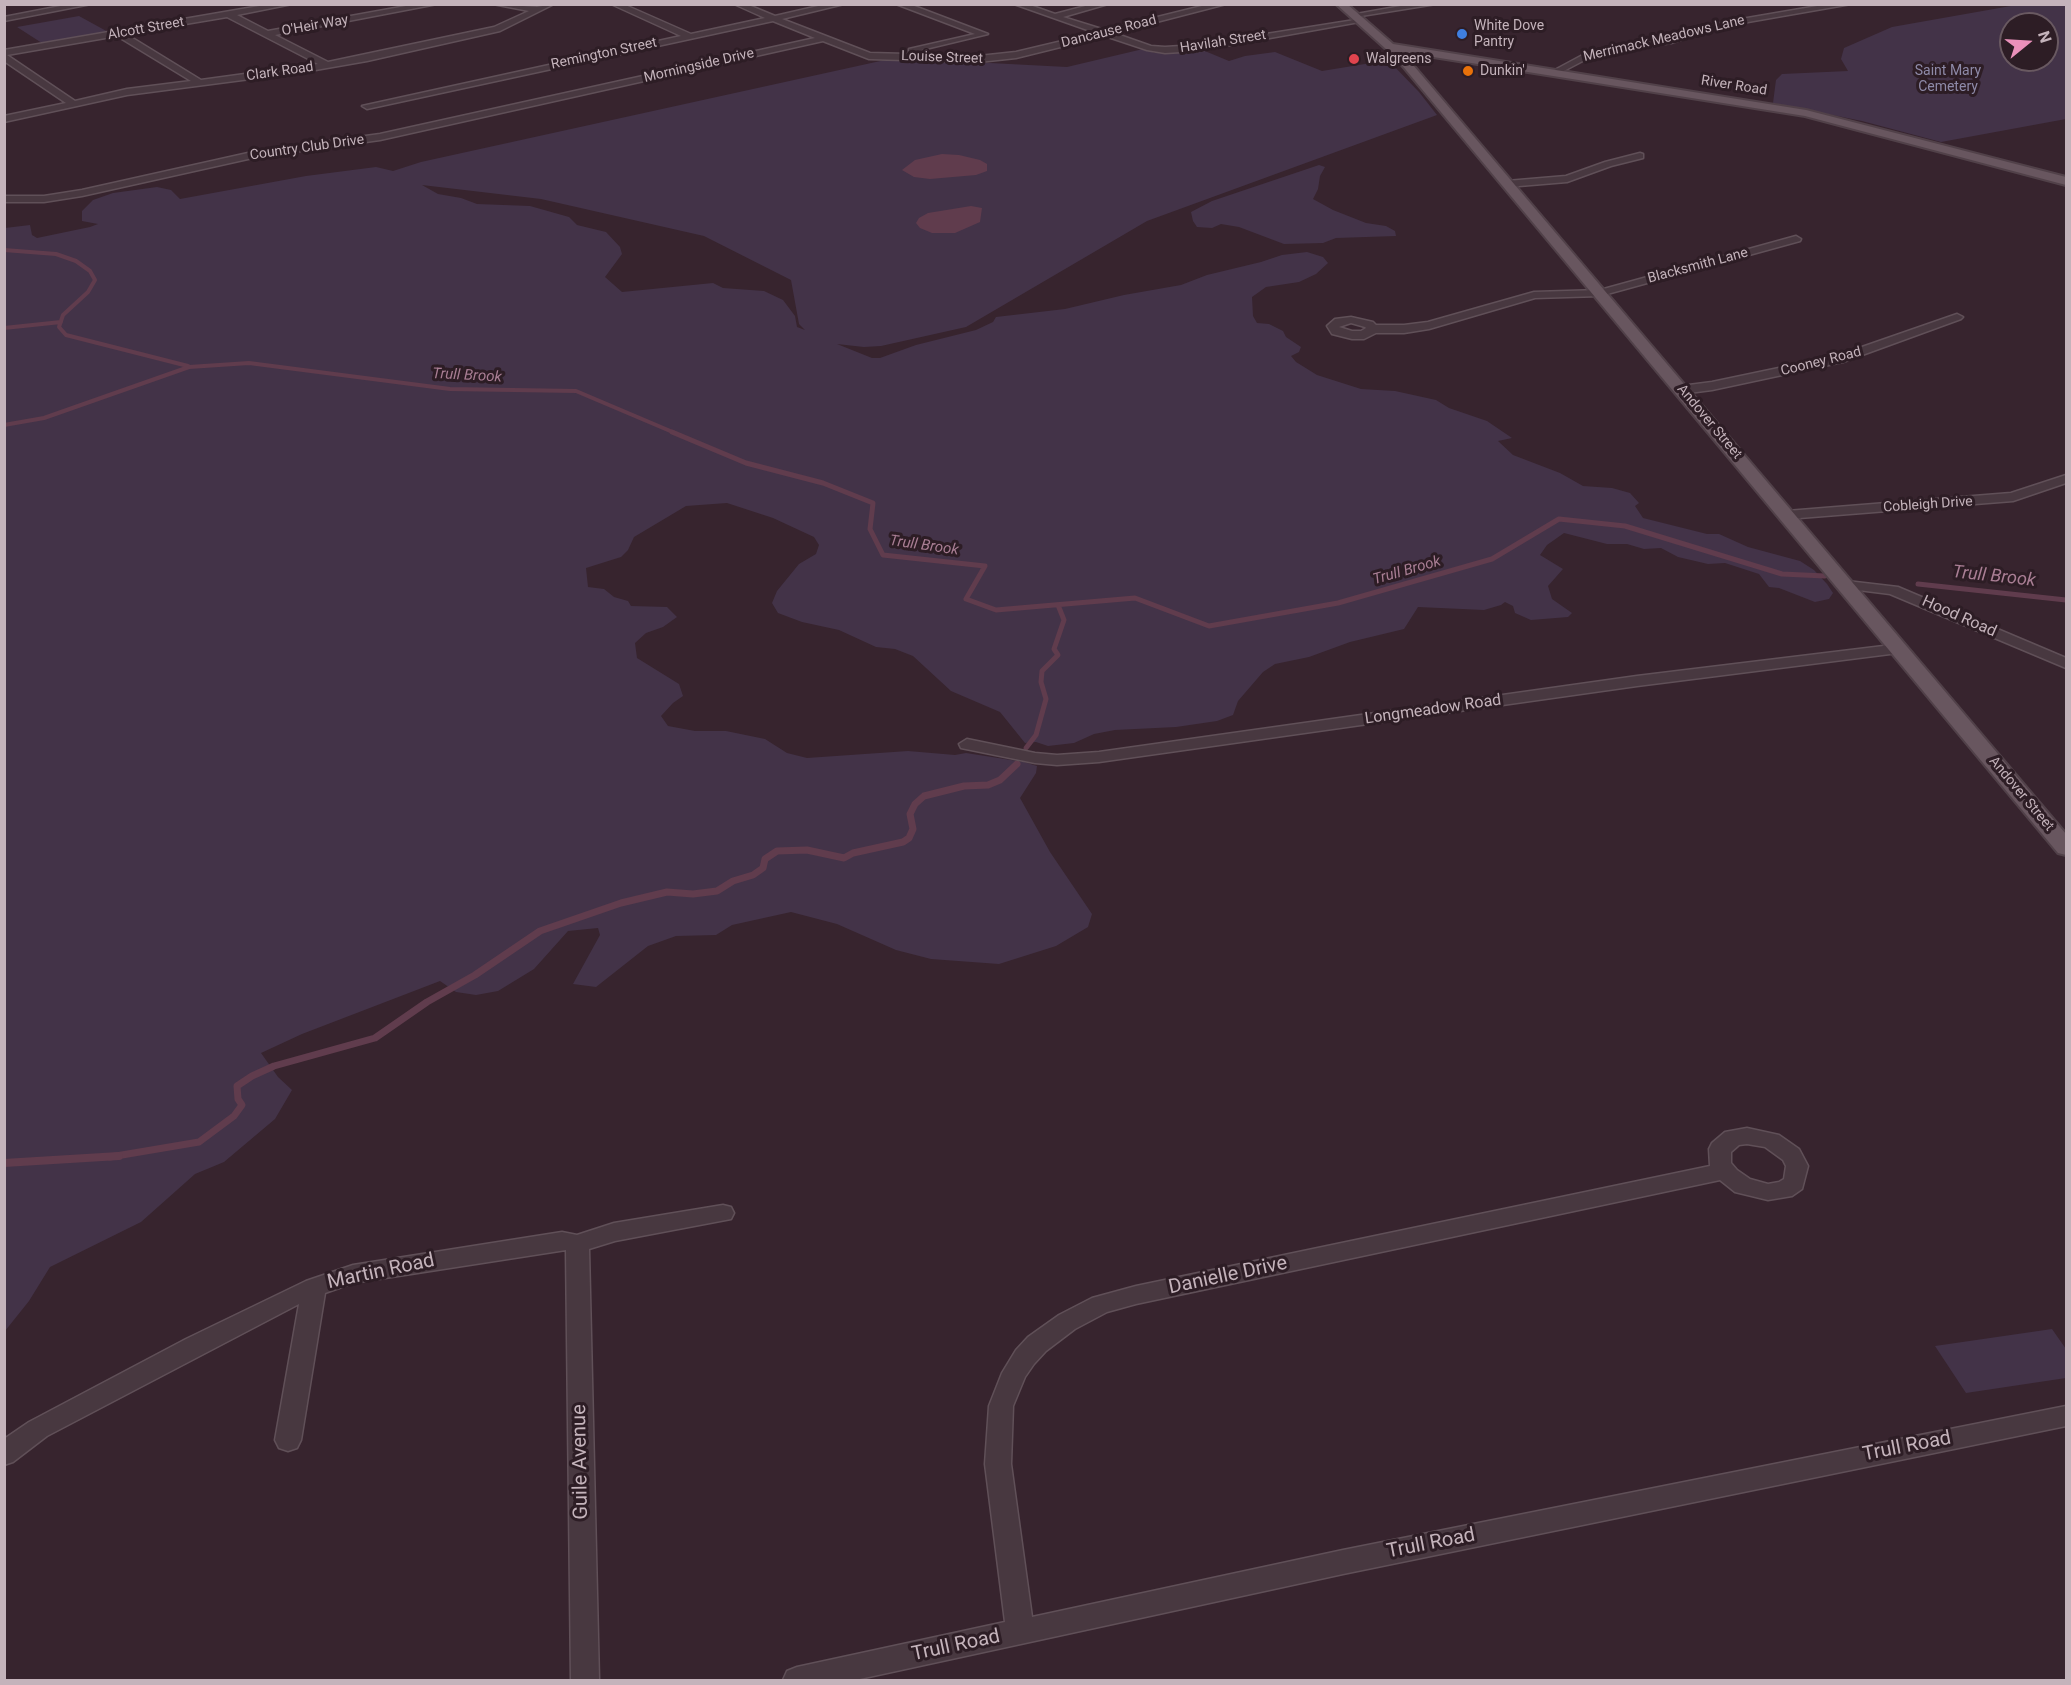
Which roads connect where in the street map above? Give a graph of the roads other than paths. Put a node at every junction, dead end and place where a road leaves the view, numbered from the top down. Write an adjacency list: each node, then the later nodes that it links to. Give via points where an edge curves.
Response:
1 (87, 4): 21 (street)
2 (288, 4): 17 (street, Alcott Street)
3 (433, 4): 24 (street, O'Heir Way)
4 (497, 4): 16 (street)
5 (550, 4): 16 (street, Clark Road)
6 (615, 4): 25 (street)
7 (738, 4): 19 (street)
8 (840, 4): 19 (street, Remington Street)
9 (900, 4): 29 (street, via 984,34)
10 (1018, 4): 18 (street, Havilah Street)
11 (1104, 4): 18 (street)
12 (1222, 4): 22 (street, Dancause Road)
13 (1341, 4): 20 (main road, Andover Street)
14 (1432, 4): 20 (street, Havilah Street)
15 (1847, 4): 32 (street, Merrimack Meadows Lane, via 1734,22 1671,40 1592,52)
16 (540, 10): 31 (street, Clark Road, via 497,29)
17 (230, 15): 23 (street, Alcott Street); 24 (street)
18 (1055, 16): 22 (street, Havilah Street)
19 (773, 18): 25 (street, Remington Street); 26 (street)
20 (1358, 18): 22 (street, Havilah Street, via 1182,50 1157,49); 27 (main road, Andover Street)
21 (4, 19)
22 (1107, 33): 30 (street, Dancause Road)
23 (119, 34): 28 (street, Alcott Street); 33 (street)
24 (268, 34): 31 (street)
25 (689, 36): 36 (street, Remington Street)
26 (824, 38): 29 (street, via 869,56); 34 (street, Morningside Drive)
27 (1391, 47): 32 (main road, River Road); 40 (main road, Andover Street)
28 (4, 55): 35 (street)
29 (887, 56): 30 (street, Louise Street)
30 (997, 59)
31 (327, 65): 33 (street, Clark Road)
32 (1555, 72): 39 (main road, River Road, via 1806,113)
33 (199, 82): 35 (street, Clark Road)
34 (573, 93): 41 (street, Country Club Drive, via 380,137 257,154 82,193 44,199)
35 (72, 103): 37 (street, Clark Road)
36 (367, 106)
37 (4, 119)
38 (1640, 156): 40 (street, via 1567,179)
39 (2067, 181)
40 (1507, 184): 43 (main road, Andover Street)
41 (4, 199)
42 (1796, 239): 43 (street, Blacksmith Lane)
43 (1600, 293): 45 (street, Blacksmith Lane, via 1534,295 1428,325); 46 (main road, Andover Street)
44 (1957, 317): 46 (street, Cooney Road, via 1839,360)
45 (1373, 329)
46 (1681, 390): 48 (main road, Andover Street)
47 (2067, 479): 48 (street, Cobleigh Drive, via 2013,497)
48 (1787, 515): 49 (main road, Andover Street)
49 (1847, 585): 50 (main road, Andover Street); 51 (street, Hood Road, via 1893,590)
50 (1900, 649): 52 (street, Longmeadow Road, via 1099,757 1035,758); 53 (main road, Andover Street)
51 (2067, 663)
52 (967, 744)
53 (2067, 848)
54 (1724, 1171): 61 (street, Danielle Drive, via 1136,1295 1100,1305 1067,1322 1025,1357 1001,1406 998,1464)
55 (723, 1213): 56 (street, Martin Road, via 614,1232)
56 (577, 1244): 57 (street, Martin Road, via 562,1241 365,1272); 62 (street, Guile Avenue)
57 (314, 1287): 59 (street); 60 (street, Martin Road, via 38,1429)
58 (2067, 1416): 61 (street, Trull Road, via 1343,1562)
59 (288, 1440)
60 (4, 1454)
61 (1020, 1632): 63 (street, Trull Road)
62 (585, 1680)
63 (798, 1680)

